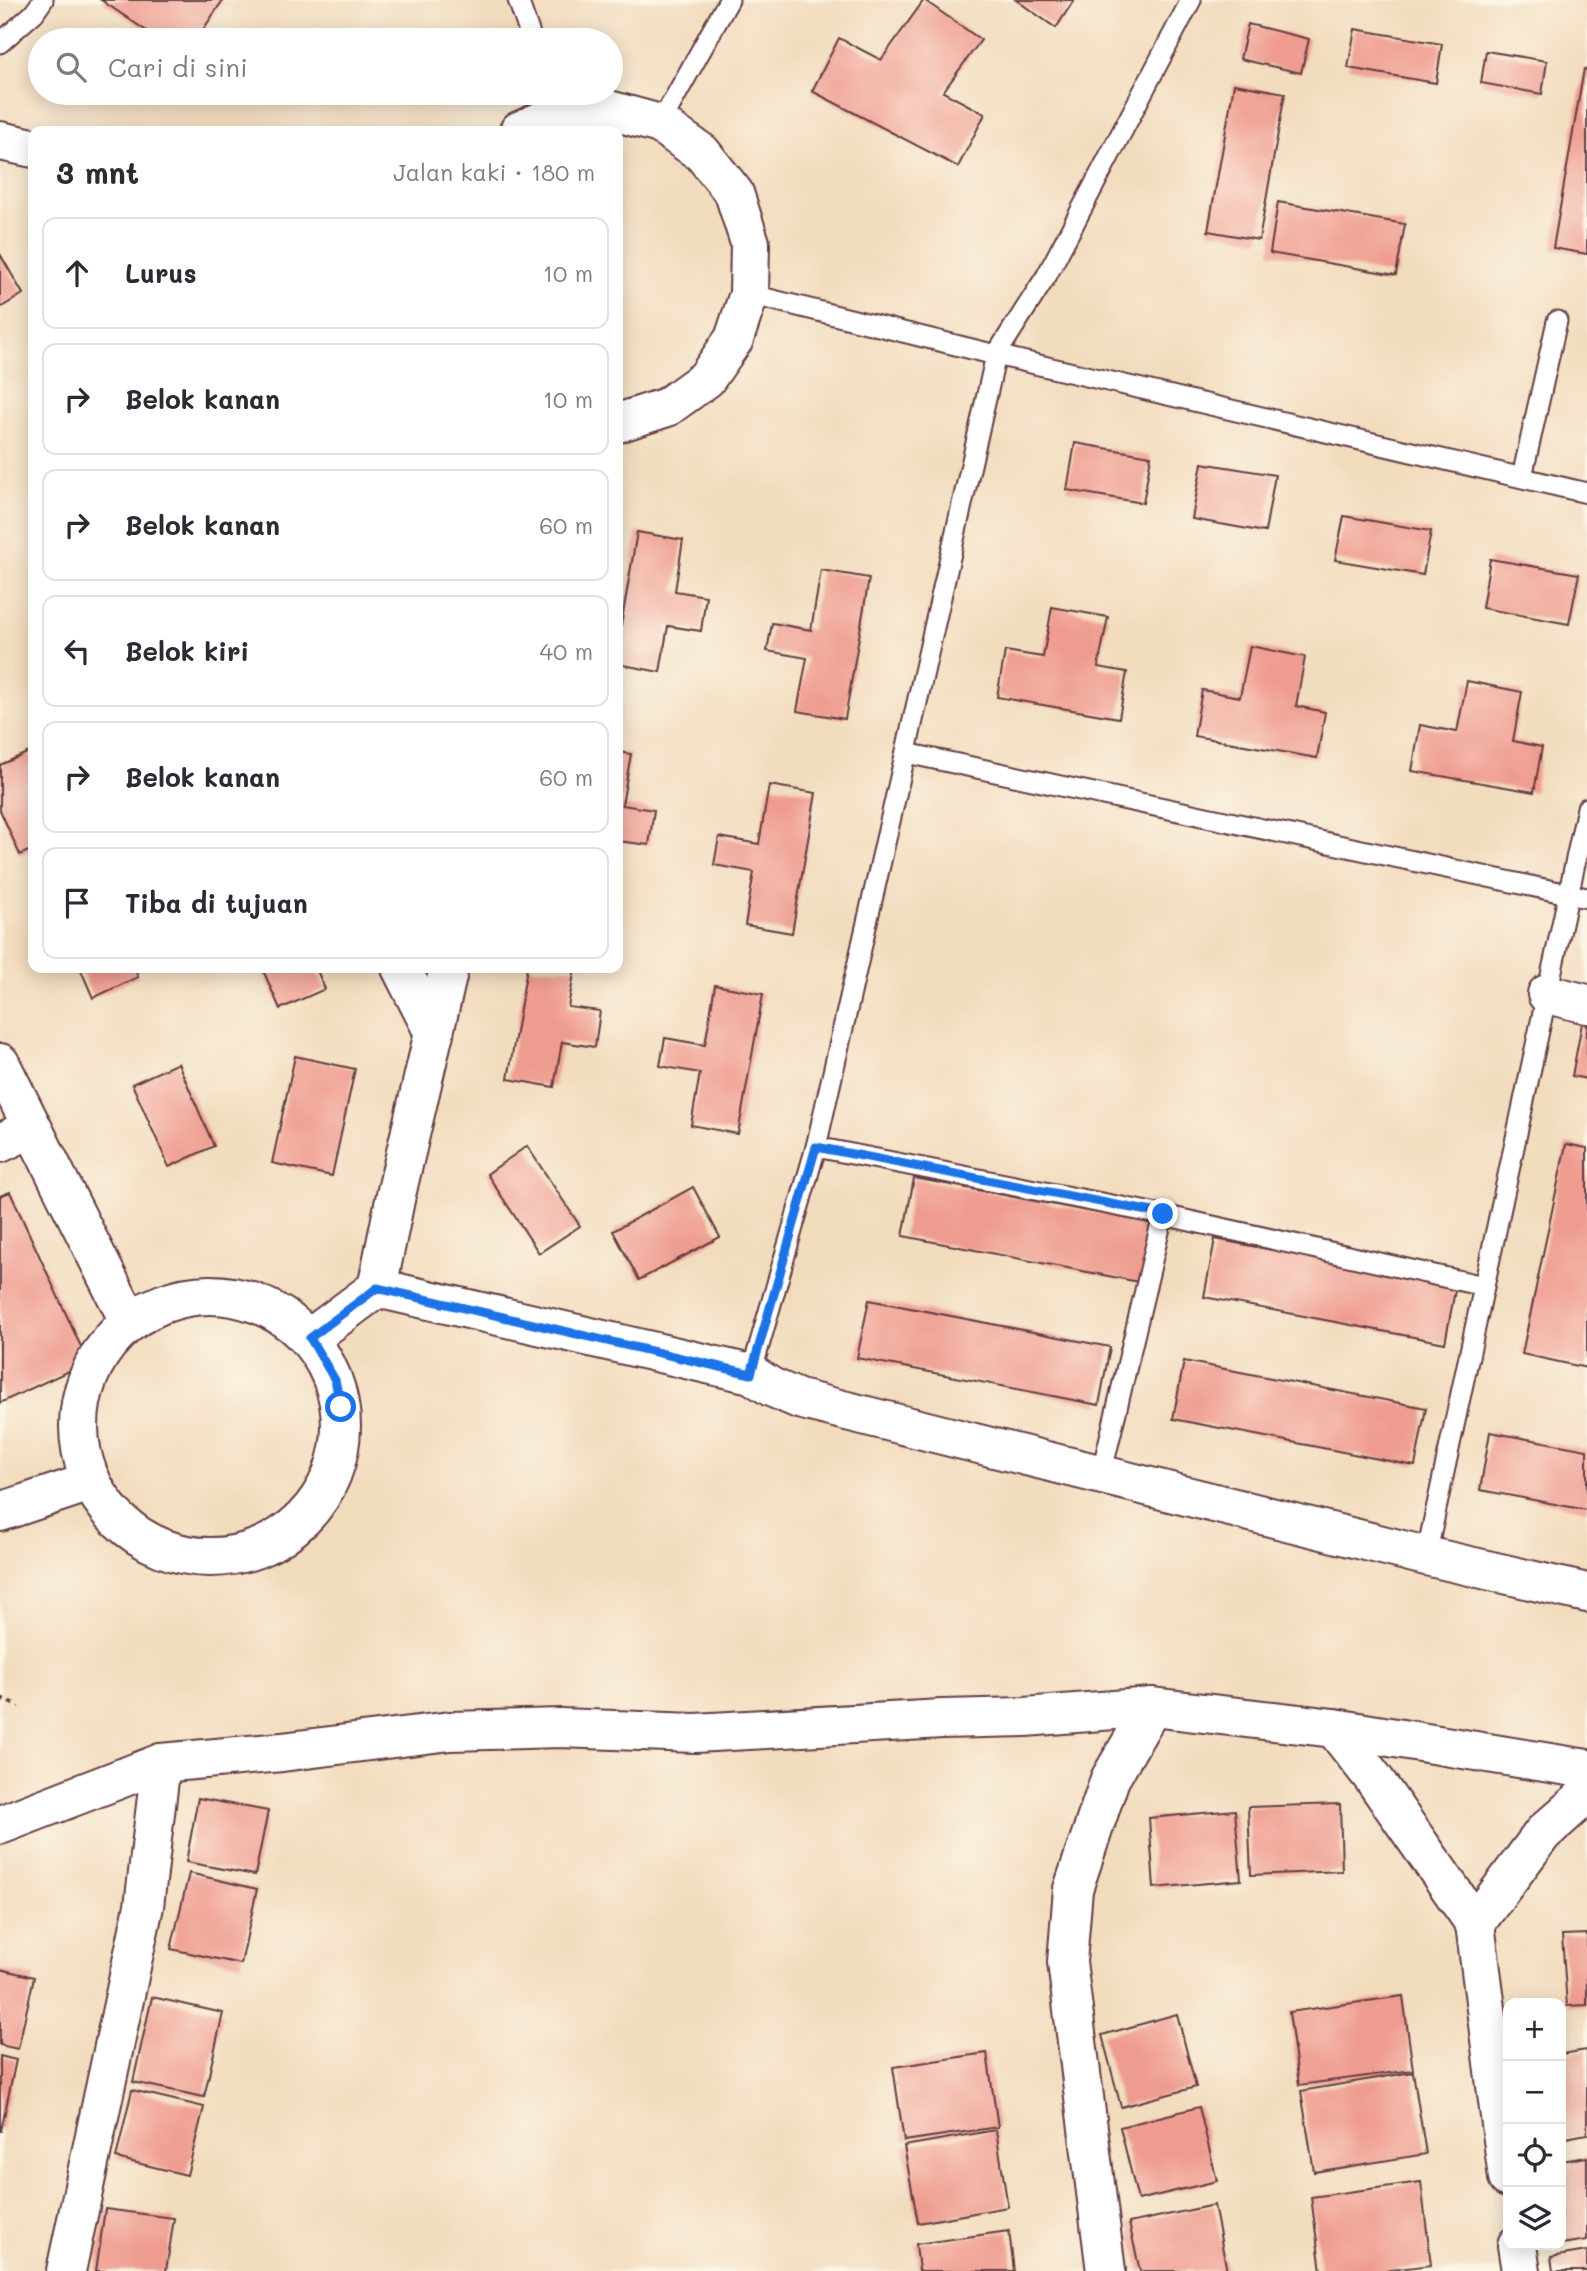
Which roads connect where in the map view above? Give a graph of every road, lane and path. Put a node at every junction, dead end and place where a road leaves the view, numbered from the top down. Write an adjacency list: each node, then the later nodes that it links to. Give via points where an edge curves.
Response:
1 (43, 0): 6 (lane)
2 (518, 0): 5 (lane)
3 (729, 0): 9 (lane)
4 (1191, 0): 15 (lane, via 1047,275)
5 (528, 28)
6 (0, 43)
7 (552, 105): 10 (street)
8 (570, 105): 9 (street)
9 (660, 124): 13 (street, via 702,153 733,193 750,243)
10 (525, 126)
11 (0, 141): 12 (street)
12 (28, 147)
13 (749, 294): 15 (lane); 16 (street, via 734,339 706,379 667,407)
14 (1557, 321): 17 (lane)
15 (996, 355): 17 (lane); 19 (lane)
16 (623, 421)
17 (1522, 477): 18 (lane)
18 (1587, 493)
19 (906, 753): 21 (lane); 29 (lane)
20 (1587, 808): 21 (lane)
21 (1578, 896): 24 (lane)
22 (404, 973): 26 (street)
23 (448, 973): 26 (street)
24 (1547, 994): 25 (street); 31 (lane)
25 (1587, 1003)
26 (434, 1033): 32 (street)
27 (0, 1063): 28 (street)
28 (16, 1135): 33 (street)
29 (816, 1147): 30 (lane); 35 (lane)
30 (1163, 1214): 31 (lane); 36 (lane)
31 (1484, 1286): 39 (lane)
32 (377, 1288): 34 (street); 35 (street)
33 (129, 1321): 34 (street, via 172,1298 232,1294 275,1309); 37 (street, via 102,1350 83,1389 78,1427)
34 (310, 1338): 37 (street, via 335,1380 341,1407 339,1456 314,1508 291,1531 248,1553 185,1556 141,1539 121,1523)
35 (751, 1374): 36 (street, via 799,1399)
36 (1101, 1475): 39 (street)
37 (90, 1482): 38 (street)
38 (0, 1512)
39 (1426, 1556): 40 (street)
40 (1587, 1593)
41 (0, 1698): 42 (path)
42 (19, 1706)
43 (1152, 1707): 44 (street); 45 (street, via 695,1733 560,1728 450,1731); 53 (street, via 1110,1780 1081,1864 1073,1889 1067,1962)
44 (1334, 1728): 46 (street); 49 (street)
45 (161, 1763): 48 (street); 52 (street, via 144,1906)
46 (1587, 1769)
47 (1587, 1794): 49 (street, via 1544,1833)
48 (0, 1825)
49 (1475, 1924): 50 (street)
50 (1503, 2140)
51 (1518, 2250): 54 (street)
52 (66, 2271)
53 (1107, 2271)
54 (1521, 2271)

